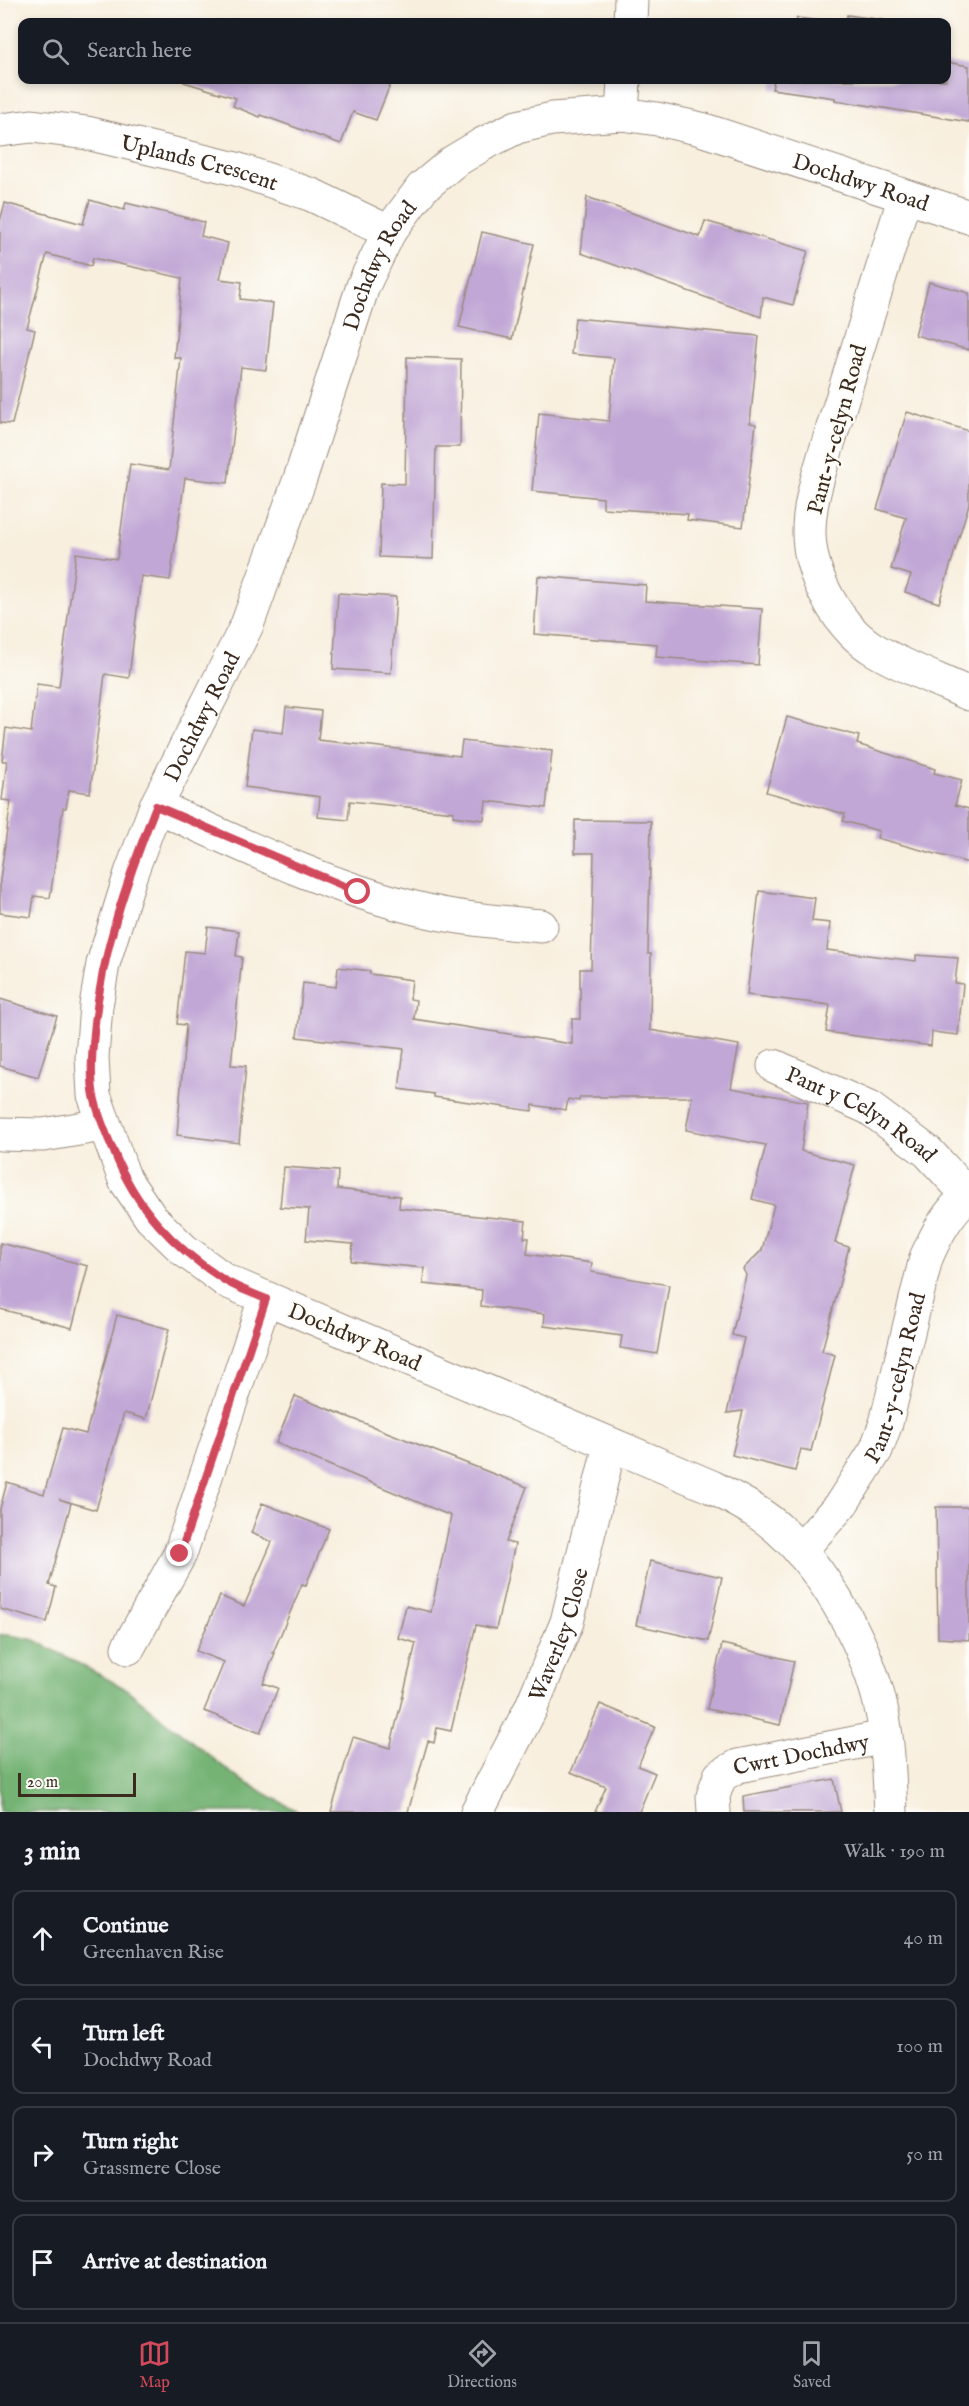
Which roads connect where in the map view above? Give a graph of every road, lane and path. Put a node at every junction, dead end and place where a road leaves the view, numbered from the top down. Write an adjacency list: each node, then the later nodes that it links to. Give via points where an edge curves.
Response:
1 (631, 0): 2 (street)
2 (630, 18)
3 (624, 84): 4 (street)
4 (622, 114): 6 (street, Dochdwy Road, via 702,129); 8 (street, Dochdwy Road, via 552,119 517,127 483,144 422,188)
5 (0, 130): 8 (street, Uplands Crescent, via 32,126 87,134 226,166 312,195)
6 (905, 196): 7 (street, Dochdwy Road); 9 (street, Pant-y-celyn Road, via 823,460 811,504 809,533 814,567 828,598 850,630 875,651)
7 (969, 217)
8 (389, 232): 10 (street, Dochdwy Road, via 363,286 247,625)
9 (969, 694)
10 (156, 806): 11 (street, via 358,892 469,920); 13 (street, Dochdwy Road, via 115,919 100,985 92,1057 94,1095)
11 (542, 926)
12 (774, 1066): 15 (street, Pant y Celyn Road, via 869,1108 928,1152)
13 (103, 1125): 14 (street, via 43,1135); 16 (street, Dochdwy Road, via 125,1180 151,1218 184,1250 226,1281)
14 (0, 1134)
15 (968, 1195): 18 (street, Pant-y-celyn Road, via 950,1212 926,1258 876,1450 842,1503)
16 (266, 1299): 17 (street, Dochdwy Road); 19 (street, via 180,1554)
17 (610, 1445): 18 (street, Dochdwy Road, via 748,1505); 21 (street, Waverley Close, via 567,1622 531,1708)
18 (800, 1551): 20 (street, Dochdwy Road, via 839,1605 858,1641 877,1694)
19 (128, 1648)
20 (885, 1737): 22 (street, Cwrt Dochdwy, via 738,1766 720,1776 713,1796); 23 (street, Dochdwy Road)
21 (477, 1812)
22 (714, 1812)
23 (891, 1812)

